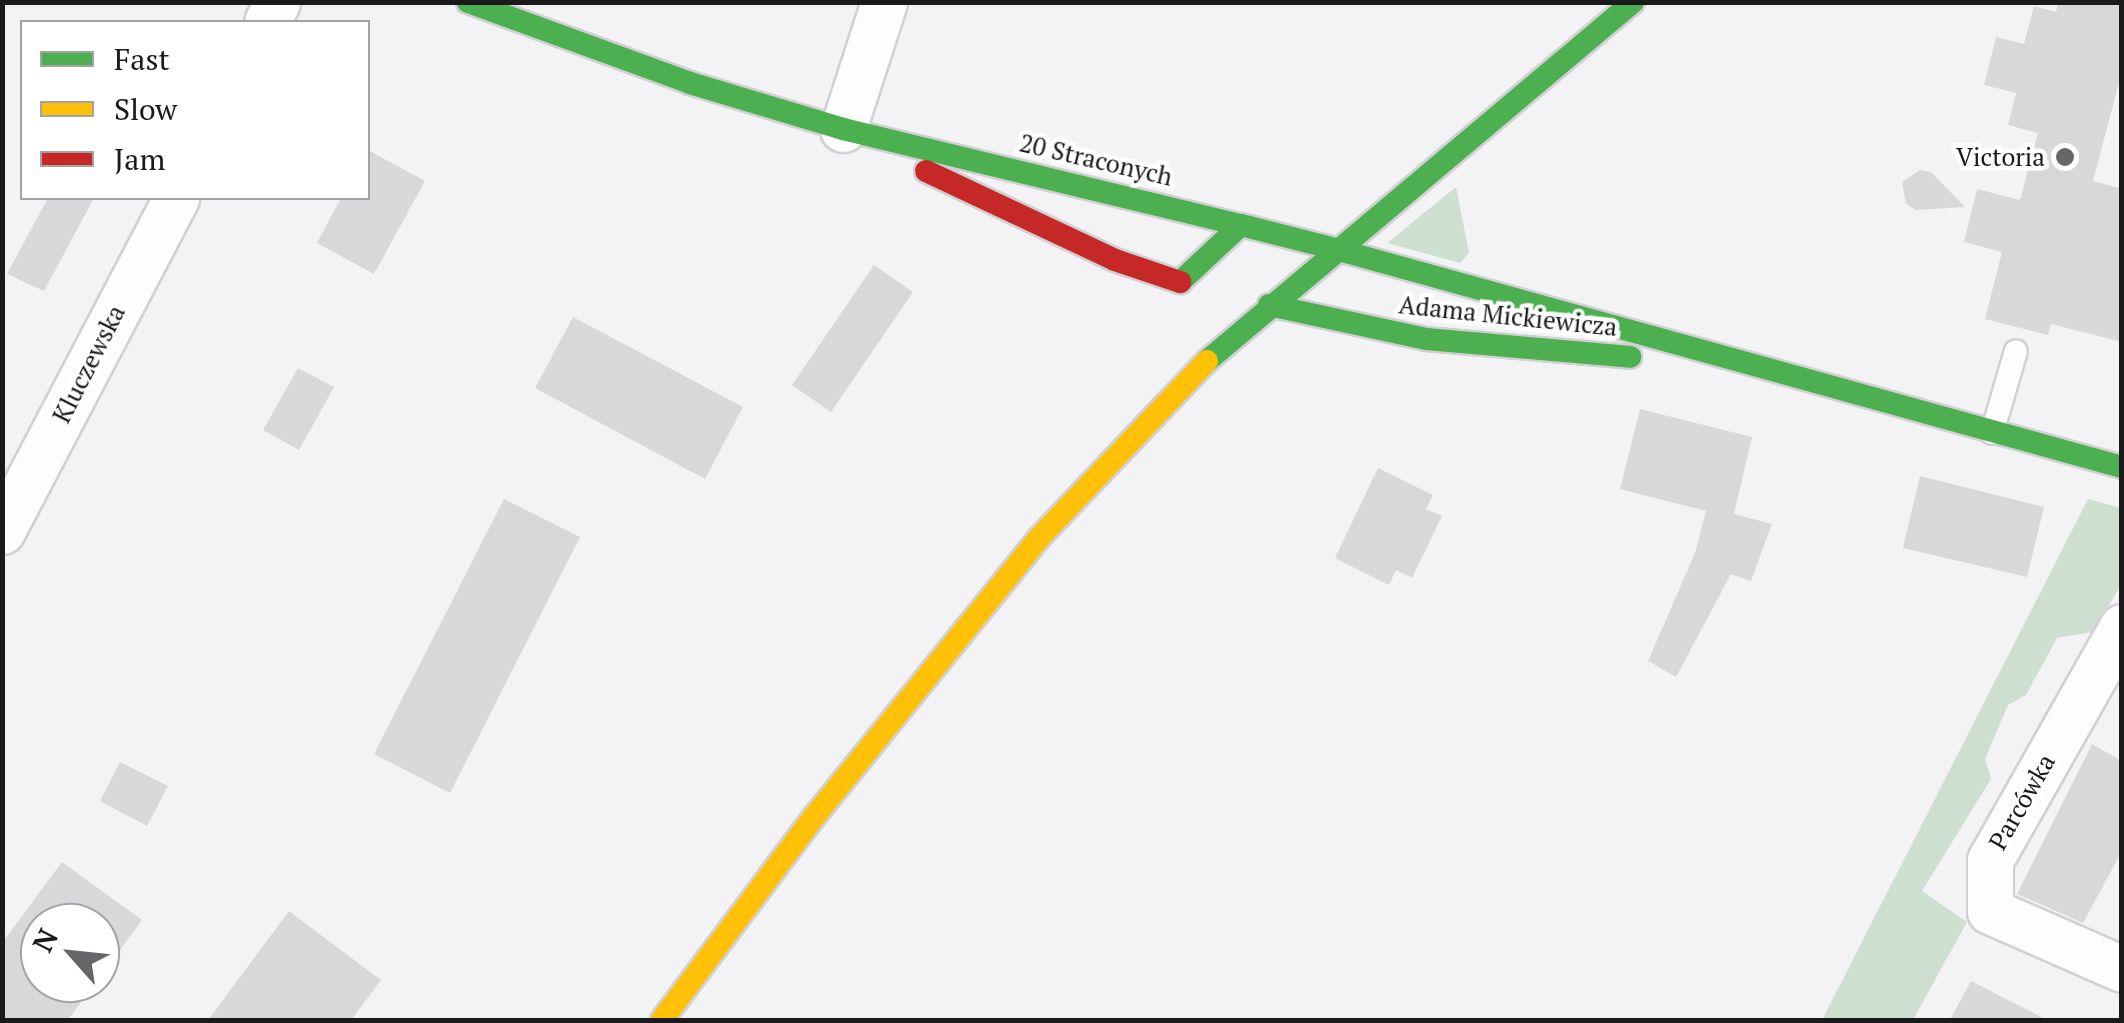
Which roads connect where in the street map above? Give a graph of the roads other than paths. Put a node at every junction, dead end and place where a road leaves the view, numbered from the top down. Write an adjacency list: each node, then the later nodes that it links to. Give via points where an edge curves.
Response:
1 (468, 2): 4 (main road, 20 Straconych, via 690,83)
2 (884, 2): 4 (street)
3 (1633, 2): 7 (main road)
4 (843, 129): 6 (main road, 20 Straconych); 8 (main road, 20 Straconych, via 1068,239)
5 (175, 200): 15 (street, Kluczewska)
6 (1241, 225): 7 (main road, 20 Straconych); 8 (main road)
7 (1335, 249): 10 (main road); 12 (main road, Adama Mickiewicza)
8 (1180, 282): 9 (main road, 20 Straconych)
9 (1216, 291)
10 (1260, 302): 12 (main road, Adama Mickiewicza, via 1426,339); 18 (main road, via 1039,538 814,817)
11 (2016, 351): 13 (lane)
12 (1743, 367): 13 (main road, Adama Mickiewicza)
13 (1992, 433): 14 (main road, Adama Mickiewicza)
14 (2122, 467)
15 (2, 532)
16 (2122, 626): 17 (street, Parcówka, via 1990,860 1990,911)
17 (2122, 969)
18 (662, 1020)

